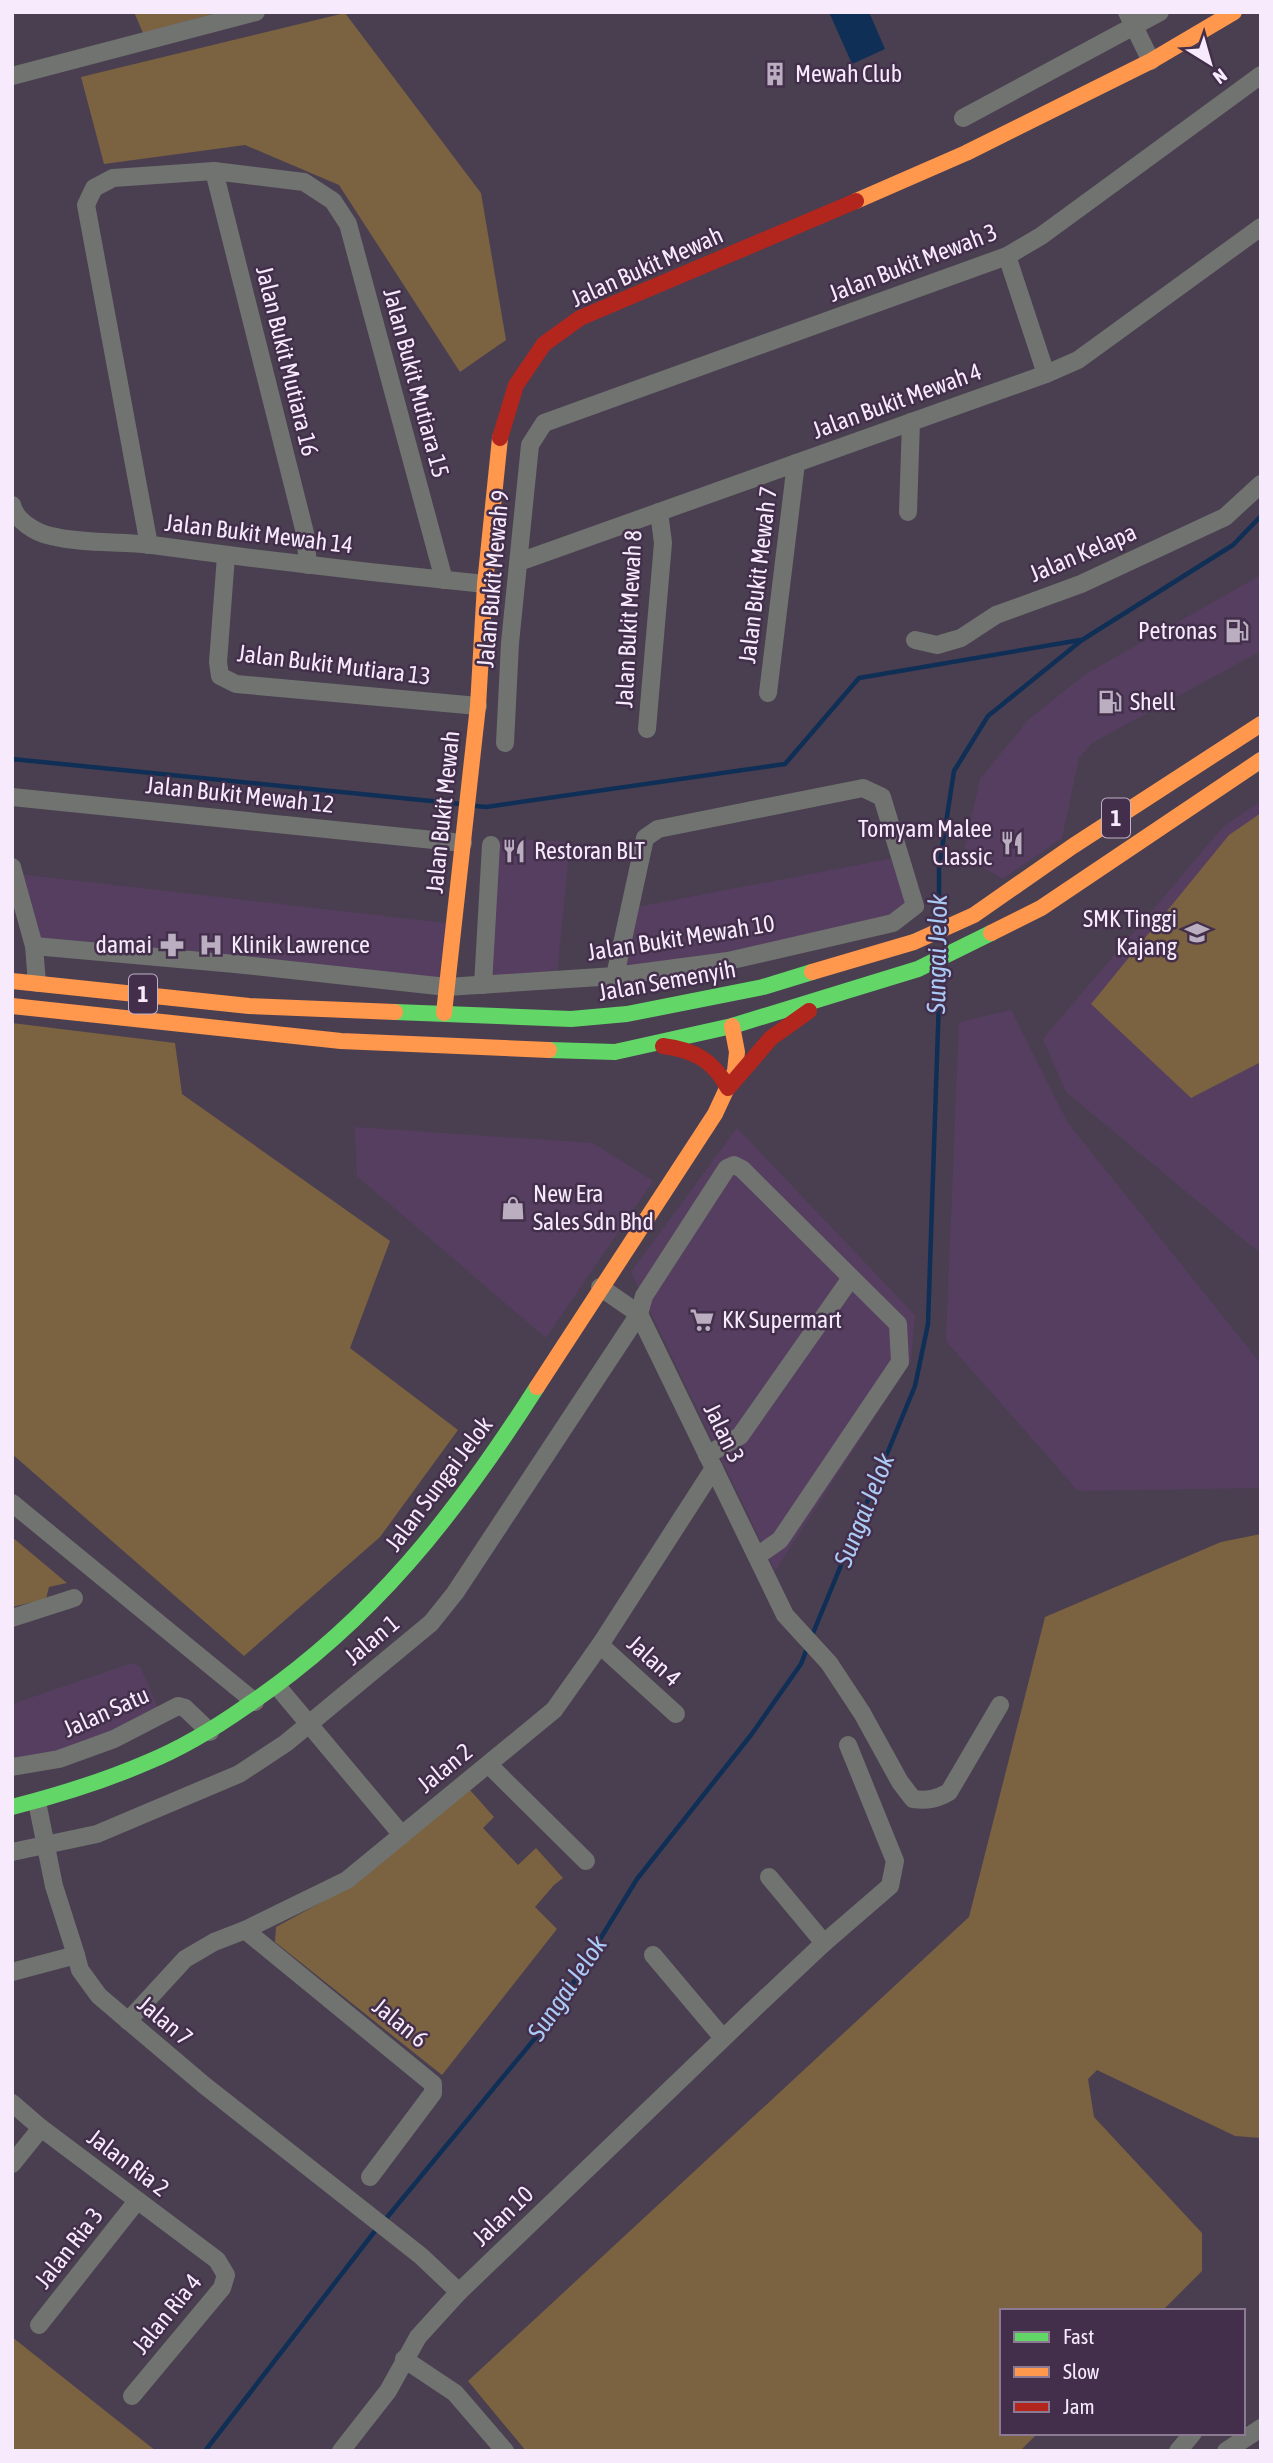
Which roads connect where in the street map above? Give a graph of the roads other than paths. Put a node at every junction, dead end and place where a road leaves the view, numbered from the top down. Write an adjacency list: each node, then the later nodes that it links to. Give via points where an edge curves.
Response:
1 (256, 12): 7 (street)
2 (1160, 12): 4 (street)
3 (1234, 12): 5 (main road, Jalan Bukit Mewah)
4 (1130, 19): 5 (street); 8 (street)
5 (1151, 61): 25 (main road, Jalan Bukit Mewah, via 966,153 580,318 544,344 516,385 500,433)
6 (1261, 75): 11 (street, Jalan Bukit Mewah 3)
7 (12, 76)
8 (963, 118)
9 (214, 171): 20 (street, via 113,178 94,188 86,205); 23 (street, Jalan Bukit Mutiara 16, via 305,533); 24 (street, Jalan Bukit Mutiara 15, via 304,182 333,201 348,224)
10 (1261, 227): 12 (street, Jalan Bukit Mewah 4, via 1095,349)
11 (1007, 256): 12 (street); 14 (street, Jalan Bukit Mewah 3)
12 (1046, 374): 13 (street, Jalan Bukit Mewah 4)
13 (911, 422): 15 (street, Jalan Bukit Mewah 4); 19 (street)
14 (544, 423): 22 (street, Jalan Bukit Mewah 9, via 530,445)
15 (796, 463): 18 (street, Jalan Bukit Mewah 4); 29 (street, Jalan Bukit Mewah 7)
16 (1261, 484): 27 (street, Jalan Kelapa, via 1225,517 1081,584 996,615 961,638 937,645)
17 (12, 505): 20 (street, Jalan Bukit Mewah 14, via 28,527 51,536)
18 (659, 512): 22 (street, Jalan Bukit Mewah 4); 32 (street, Jalan Bukit Mewah 8, via 663,543)
19 (908, 512)
20 (149, 545): 21 (street, Jalan Bukit Mewah 14)
21 (226, 556): 23 (street, Jalan Bukit Mewah 14); 30 (street, Jalan Bukit Mutiara 13, via 220,676 236,684)
22 (519, 562): 28 (street, Jalan Bukit Mewah 9)
23 (308, 565): 24 (street, Jalan Bukit Mewah 14)
24 (444, 580): 25 (street, Jalan Bukit Mewah 14)
25 (485, 584): 26 (main road, Jalan Bukit Mewah)
26 (484, 640): 28 (street); 30 (main road, Jalan Bukit Mewah)
27 (915, 640)
28 (510, 643): 33 (street, Jalan Bukit Mewah 9)
29 (768, 693)
30 (478, 706): 37 (main road, Jalan Bukit Mewah)
31 (1261, 724): 34 (main road, Jalan Semenyih / 1)
32 (647, 729)
33 (505, 743)
34 (1215, 753): 40 (main road, via 1188,782 1101,845 1094,853); 42 (main road, Jalan Semenyih / 1)
35 (1261, 760): 40 (main road, 1)
36 (12, 797): 37 (street, Jalan Bukit Mewah 12)
37 (463, 843): 49 (main road, Jalan Bukit Mewah)
38 (491, 845): 48 (street)
39 (12, 867): 41 (street)
40 (1098, 872): 42 (main road, via 1088,863 1063,868 1022,894); 50 (main road, 1, via 1041,908 919,970)
41 (16, 893): 43 (street)
42 (977, 912): 44 (main road, Jalan Semenyih / 1)
43 (34, 946): 47 (street); 49 (street, Jalan Bukit Mewah 10)
44 (876, 955): 53 (main road, Jalan Semenyih / 1, via 763,988); 54 (main road, via 855,971 753,1005)
45 (615, 976): 45 (street, Jalan Bukit Mewah 10, via 645,838 658,829 863,788 882,797 915,906 893,923 728,961); 48 (street, Jalan Bukit Mewah 10)
46 (12, 981): 47 (main road, Jalan Semenyih / 1)
47 (37, 983): 52 (main road, Jalan Semenyih / 1, via 249,1006)
48 (483, 985): 49 (street, Jalan Bukit Mewah 10)
49 (447, 987): 52 (main road, Jalan Bukit Mewah)
50 (830, 998): 54 (main road, 1); 58 (main road, via 771,1038)
51 (12, 1006): 55 (main road, 1)
52 (444, 1013): 53 (main road, Jalan Semenyih / 1, via 571,1019); 55 (main road, via 426,1032 352,1035); 57 (main road, via 459,1033)
53 (627, 1014): 54 (main road, via 644,1021 719,1012)
54 (732, 1026): 56 (main road, 1); 58 (main road, Jalan Sungai Jelok, via 737,1055)
55 (341, 1041): 57 (main road, 1)
56 (647, 1045): 57 (main road, 1, via 600,1053); 58 (main road, via 686,1049 707,1059)
57 (494, 1048)
58 (728, 1088): 60 (main road, Jalan Sungai Jelok)
59 (851, 1278): 61 (street, Jalan 1, via 734,1165 727,1168 644,1296); 62 (street, via 740,1436); 64 (street, via 898,1324 900,1362 780,1540)
60 (600, 1287): 61 (street, Jalan 3); 68 (main road, Jalan Sungai Jelok, via 479,1475 411,1562 342,1633)
61 (639, 1314): 62 (street, Jalan 3); 72 (street, Jalan 1, via 431,1623)
62 (711, 1461): 64 (street, Jalan 3); 67 (street, Jalan 2)
63 (12, 1503): 69 (street)
64 (757, 1556): 70 (street, Jalan 3, via 785,1615 829,1663 913,1799 939,1798 949,1792)
65 (74, 1598): 66 (street)
66 (12, 1618)
67 (600, 1645): 71 (street, Jalan 4); 75 (street, Jalan 2, via 554,1710)
68 (277, 1686): 69 (main road, Jalan Sungai Jelok); 72 (street)
69 (255, 1702): 73 (main road, Jalan Sungai Jelok)
70 (1000, 1704)
71 (676, 1714)
72 (308, 1724): 79 (street); 80 (street, Jalan 1, via 239,1774 97,1834)
73 (210, 1732): 76 (street, Jalan Satu, via 178,1706 114,1740 59,1759); 77 (main road, Jalan Sungai Jelok, via 122,1775)
74 (848, 1745): 85 (street, Jalan 10, via 895,1861 890,1886)
75 (489, 1765): 79 (street, Jalan 2); 82 (street)
76 (12, 1767)
77 (37, 1802): 78 (main road, Jalan Sungai Jelok); 80 (street, Jalan 7)
78 (12, 1807)
79 (402, 1835): 84 (street, Jalan 2, via 347,1880)
80 (44, 1846): 81 (street, Jalan 1); 86 (street, Jalan 7)
81 (12, 1852)
82 (586, 1861)
83 (769, 1877): 85 (street)
84 (245, 1930): 89 (street, Jalan 2, via 185,1959); 94 (street, Jalan 6, via 433,2084 433,2093)
85 (824, 1943): 90 (street, Jalan 10)
86 (76, 1955): 88 (street); 89 (street, Jalan 7, via 80,1970 99,1996)
87 (653, 1955): 90 (street)
88 (12, 1972)
89 (128, 2021): 97 (street, Jalan 7, via 421,2256)
90 (723, 2038): 97 (street, Jalan 10)
91 (12, 2103): 92 (street, Jalan Ria 2)
92 (41, 2128): 93 (street); 95 (street, Jalan Ria 2)
93 (12, 2164)
94 (370, 2177)
95 (137, 2201): 96 (street, Jalan Ria 2); 98 (street, Jalan Ria 3)
96 (217, 2260): 100 (street, Jalan Ria 4, via 226,2275 222,2288)
97 (459, 2292): 99 (street, Jalan 10)
98 (39, 2325)
99 (404, 2359): 103 (street, Jalan 10, via 388,2391); 104 (street, via 454,2393)
100 (132, 2396)
101 (1250, 2432): 106 (street)
102 (1191, 2435): 105 (street)
103 (341, 2451)
104 (505, 2451)
105 (1178, 2451)
106 (1226, 2451)

